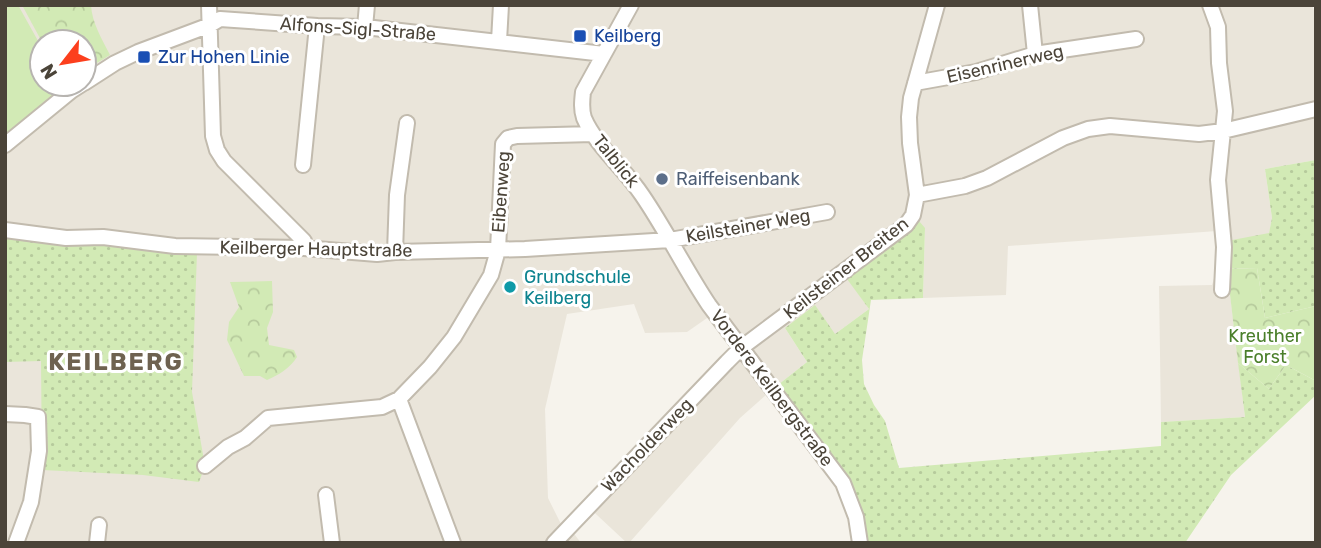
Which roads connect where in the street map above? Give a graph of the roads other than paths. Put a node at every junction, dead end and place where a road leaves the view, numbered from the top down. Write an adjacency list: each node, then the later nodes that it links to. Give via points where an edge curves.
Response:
1 (209, 5): 8 (street)
2 (367, 5): 10 (street)
3 (501, 5): 12 (street)
4 (631, 5): 13 (street, Talblick)
5 (937, 5): 16 (street, Keilsteiner Breiten)
6 (1030, 5): 14 (street)
7 (1210, 5): 20 (street, via 1218,27 1226,111)
8 (218, 16): 9 (street, Alfons-Sigl-Straße); 15 (street, Alfons-Sigl-Straße); 28 (street, via 213,136 217,150 304,241)
9 (317, 26): 10 (street, Alfons-Sigl-Straße); 23 (street)
10 (365, 27): 12 (street, Alfons-Sigl-Straße)
11 (1136, 39): 14 (street, Eisenrinerweg)
12 (499, 41): 13 (street, Alfons-Sigl-Straße)
13 (604, 54): 21 (street, Talblick, via 583,92 581,105)
14 (1035, 54): 16 (street, Eisenrinerweg, via 976,72)
15 (98, 74)
16 (915, 83): 24 (street, Keilsteiner Breiten, via 909,117)
17 (62, 98): 22 (street, Alfons-Sigl-Straße)
18 (1316, 109): 20 (street)
19 (407, 123): 30 (street)
20 (1223, 131): 24 (street, via 1087,129 986,178); 31 (street, via 1219,180)
21 (593, 134): 27 (street, Talblick, via 640,192); 29 (street, Eibenweg, via 517,136 503,144)
22 (5, 145)
23 (303, 165)
24 (917, 195): 32 (street, Keilsteiner Breiten, via 913,215 905,225)
25 (827, 212): 27 (street, Keilsteiner Weg)
26 (5, 230): 28 (street, Keilberger Hauptstraße, via 176,246)
27 (670, 240): 29 (street, Keilberger Hauptstraße); 32 (street, Vordere Keilbergstraße)
28 (304, 248): 30 (street, Keilberger Hauptstraße)
29 (498, 250): 30 (street, Keilberger Hauptstraße); 33 (street, via 491,275 454,337)
30 (395, 252)
31 (1222, 290)
32 (741, 348): 42 (street, Wacholderweg); 43 (street, Vordere Keilbergstraße, via 843,483)
33 (399, 398): 35 (street, via 382,407 268,418); 41 (street)
34 (5, 414): 38 (street, via 38,418 31,502)
35 (205, 466)
36 (326, 495): 40 (street)
37 (99, 525): 39 (street)
38 (16, 543)
39 (97, 543)
40 (332, 543)
41 (453, 543)
42 (554, 543)
43 (860, 543)

